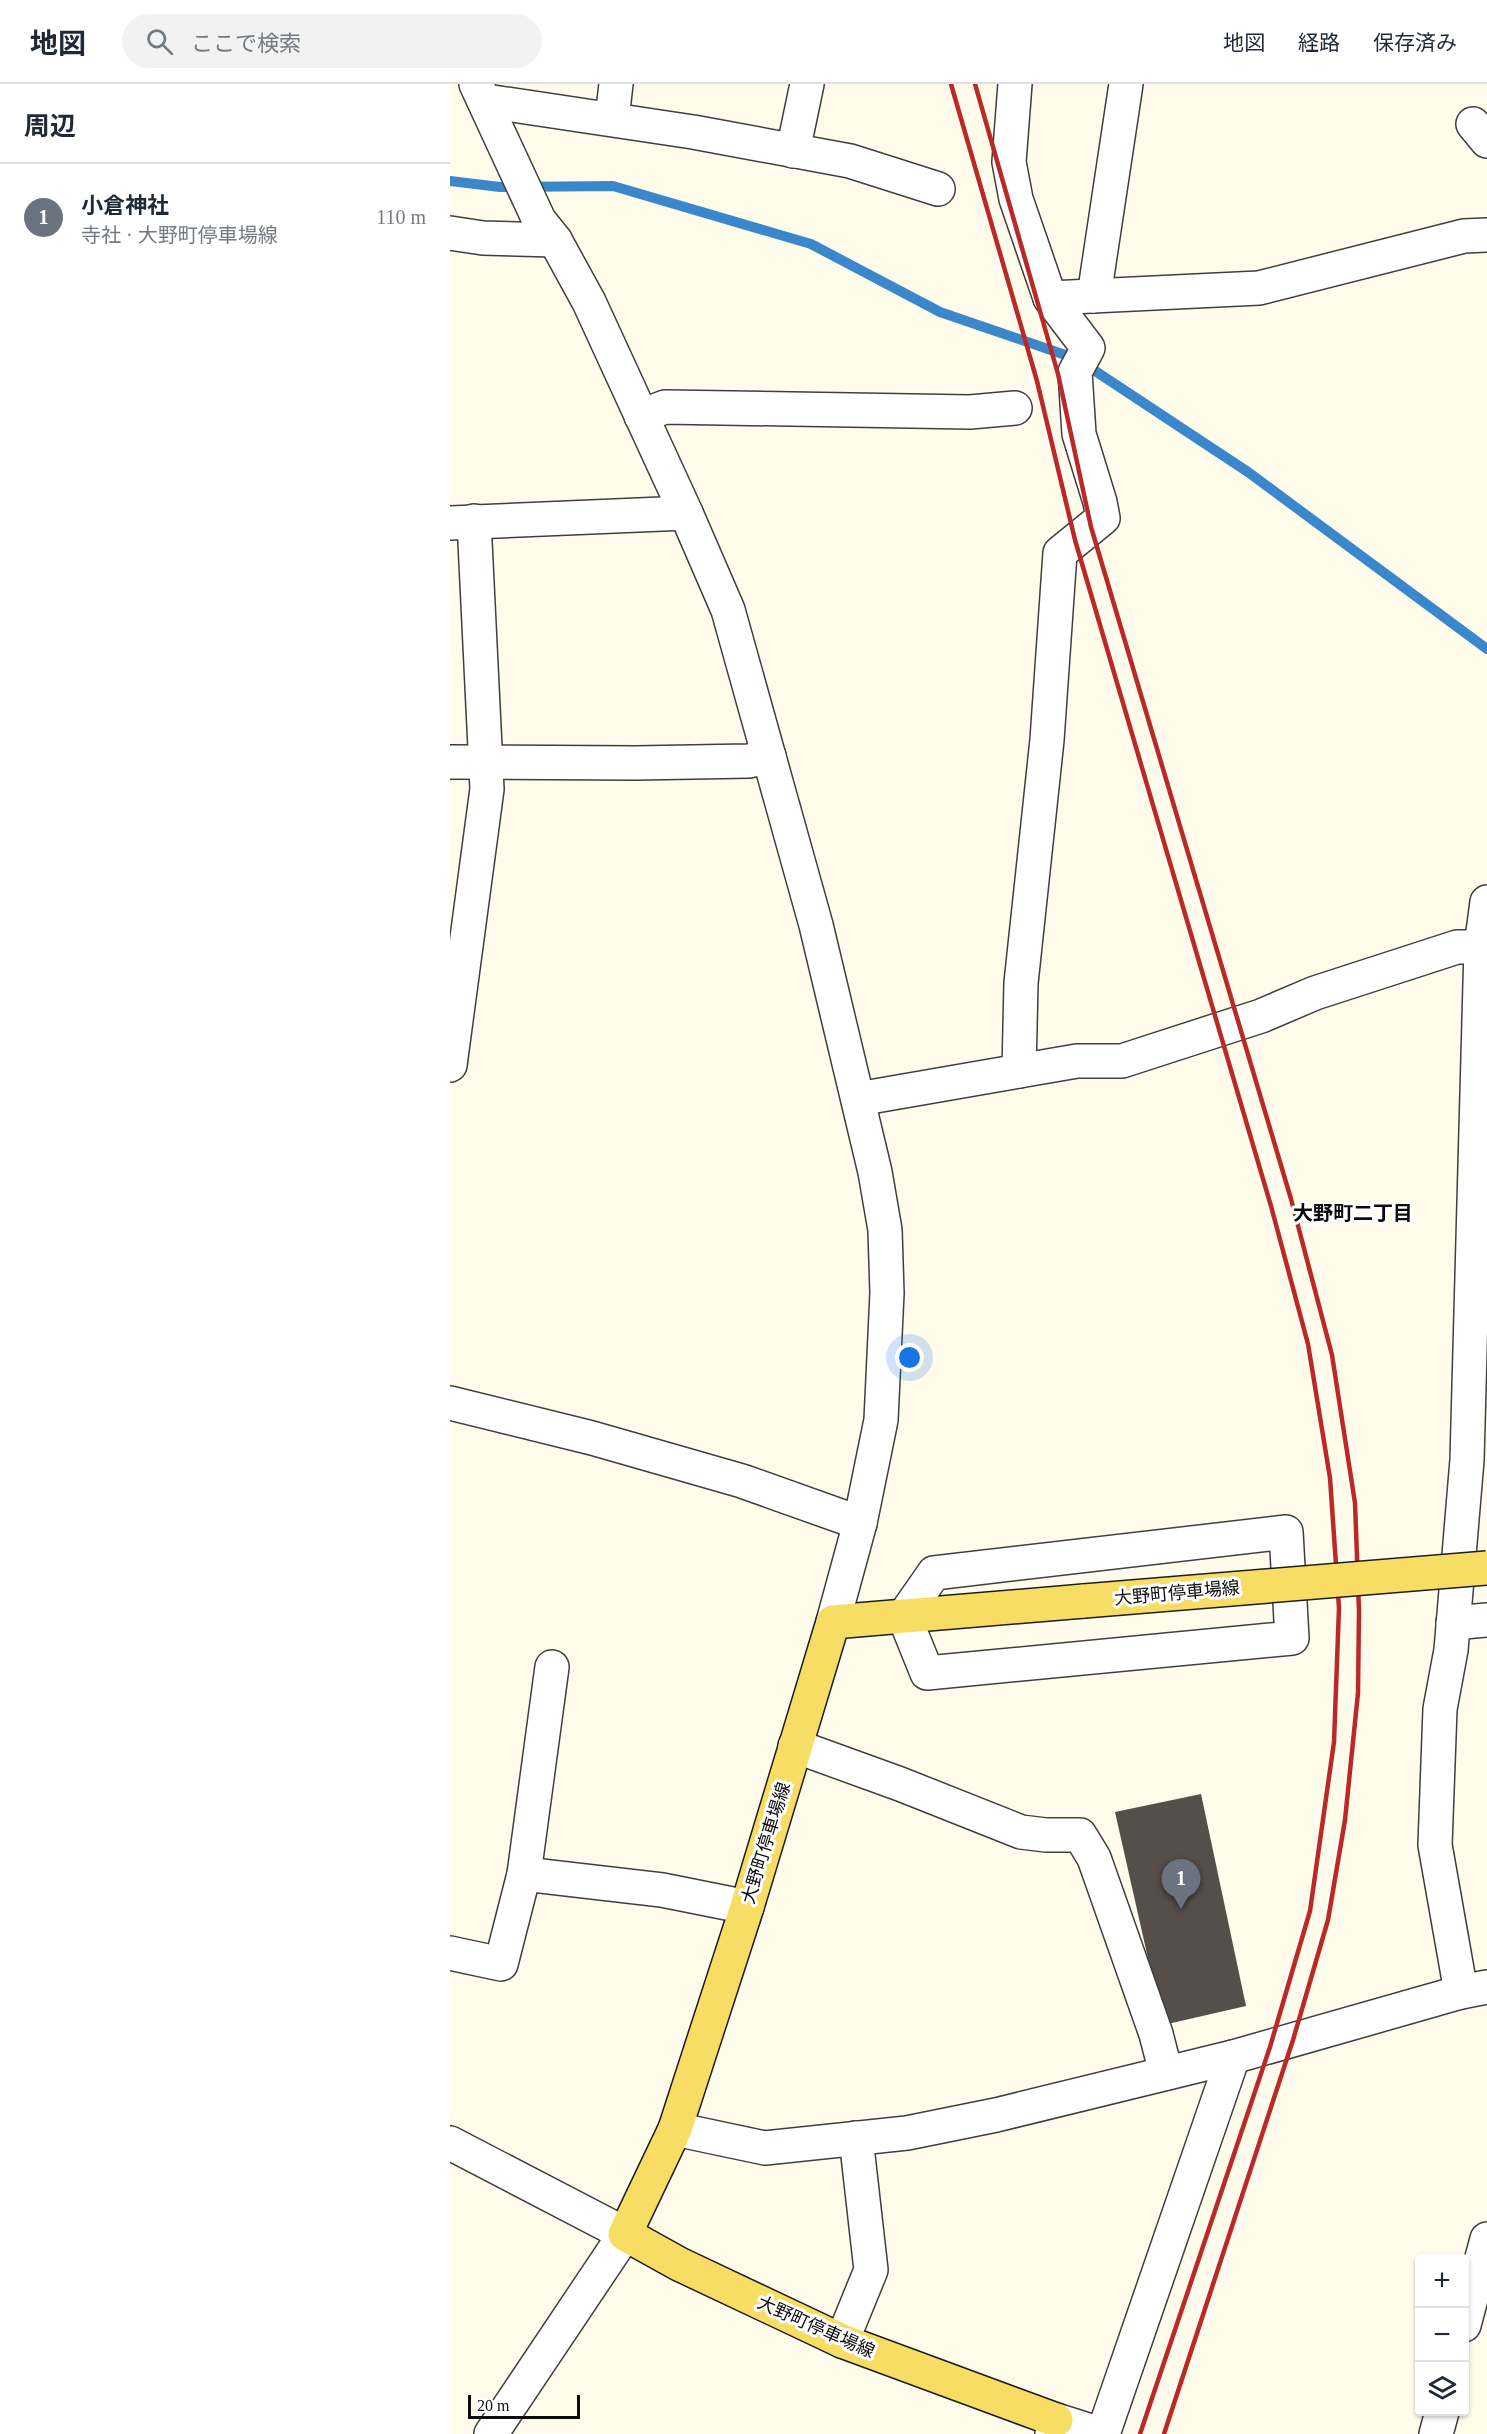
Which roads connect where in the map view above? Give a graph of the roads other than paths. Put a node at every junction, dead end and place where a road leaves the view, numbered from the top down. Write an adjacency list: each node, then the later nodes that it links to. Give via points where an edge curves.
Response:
1 (616, 84): 6 (street)
2 (807, 84): 7 (street)
3 (1015, 84): 13 (street, via 1009,162 1016,199)
4 (1126, 84): 12 (street)
5 (481, 93): 6 (street); 9 (street)
6 (612, 119): 7 (street)
7 (793, 151): 8 (street, via 850,161)
8 (938, 189)
9 (547, 230): 10 (street, via 483,238); 15 (street, via 589,302)
10 (450, 233)
11 (1487, 234): 12 (street, via 1464,236 1258,288)
12 (1094, 296): 13 (street)
13 (1050, 298): 24 (street, via 1082,360 1079,434 1102,518 1060,553 1047,740 1021,983)
14 (1015, 408): 15 (street, via 970,412 665,407)
15 (641, 416): 16 (street)
16 (686, 513): 17 (street); 18 (street, via 728,610)
17 (462, 522): 20 (street)
18 (769, 756): 20 (street, via 749,761); 25 (street, via 816,925)
19 (450, 762): 20 (street)
20 (486, 762): 23 (street, via 487,789)
21 (1487, 902): 22 (street)
22 (1481, 946): 24 (street, via 1457,946 1122,1061 1077,1061); 28 (street, via 1467,1460)
23 (450, 1065)
24 (1019, 1071): 25 (street)
25 (858, 1099): 27 (street, via 885,1230 887,1293 881,1420)
26 (450, 1403): 27 (street, via 742,1481)
27 (860, 1523): 32 (street)
28 (1474, 1523): 33 (street)
29 (1487, 1568): 30 (main road, 大野町停車場線, bridge)
30 (904, 1616): 30 (street, via 934,1573 1286,1532 1292,1638 927,1673); 32 (main road, 大野町停車場線)
31 (1487, 1620): 33 (street)
32 (832, 1622): 35 (main road, 大野町停車場線)
33 (1453, 1623): 39 (street, via 1440,1709 1435,1845)
34 (552, 1667): 36 (street)
35 (795, 1746): 37 (main road, 大野町停車場線); 41 (street, via 1021,1832 1080,1835 1094,1858)
36 (524, 1874): 37 (street, via 662,1890); 38 (street, via 501,1964)
37 (747, 1907): 42 (main road, 大野町停車場線)
38 (450, 1953)
39 (1474, 1989): 40 (street)
40 (1233, 2057): 41 (street); 52 (street)
41 (1166, 2073): 43 (street, via 974,2119 907,2133)
42 (675, 2129): 43 (street, via 765,2148); 45 (main road, 大野町停車場線)
43 (856, 2138): 48 (street, via 871,2270)
44 (450, 2144): 45 (street)
45 (625, 2234): 48 (main road, 大野町停車場線); 51 (street)
46 (1487, 2239): 47 (street)
47 (1469, 2308)
48 (842, 2342): 50 (main road, 大野町停車場線)
49 (1441, 2416): 53 (street)
50 (1054, 2427): 52 (street)
51 (490, 2434)
52 (1101, 2434)
53 (1436, 2434)

